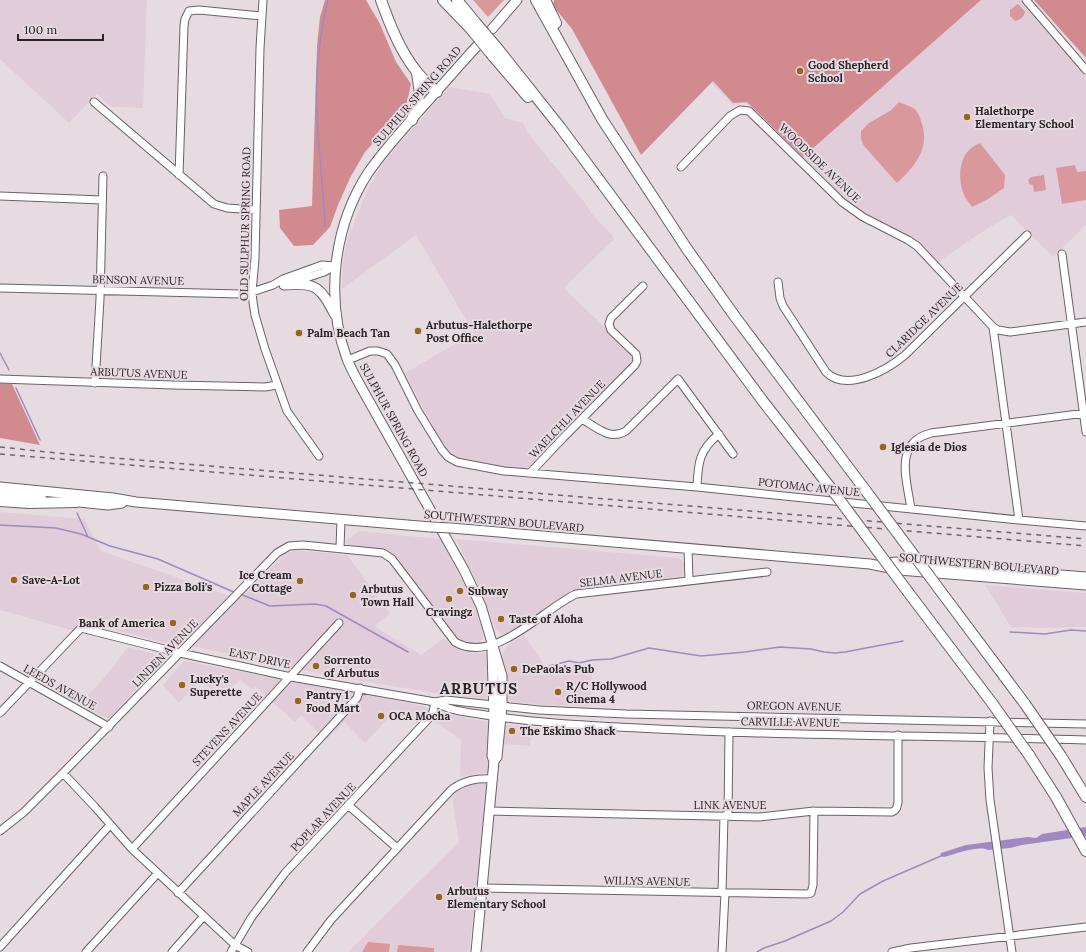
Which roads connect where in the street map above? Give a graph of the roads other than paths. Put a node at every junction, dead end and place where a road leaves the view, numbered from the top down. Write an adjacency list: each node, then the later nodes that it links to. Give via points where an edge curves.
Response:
1 (264, 0): 8 (street, OLD SULPHUR SPRING ROAD)
2 (381, 0): 13 (highway, via 397,40)
3 (443, 0): 9 (highway)
4 (457, 0): 9 (highway)
5 (517, 0): 10 (main road)
6 (1026, 0): 12 (street)
7 (539, 1): 89 (highway, bridge, via 602,119 663,214 712,285 1025,704)
8 (262, 16): 18 (street, via 189,11 184,26); 22 (street, OLD SULPHUR SPRING ROAD)
9 (472, 25): 98 (highway, bridge, via 597,177 992,703 1064,810)
10 (492, 29)
11 (477, 46): 14 (main road, SULPHUR SPRING ROAD)
12 (1086, 70)
13 (417, 73): 14 (highway); 16 (highway, via 420,93)
14 (437, 92): 16 (main road, SULPHUR SPRING ROAD)
15 (94, 102): 18 (street)
16 (412, 120): 25 (main road, SULPHUR SPRING ROAD, via 382,154 358,192 344,226)
17 (681, 167): 33 (street, WOODSIDE AVENUE, via 730,116 740,110 750,111 842,202 872,223 917,246)
18 (179, 175): 22 (street, via 218,206)
19 (103, 176): 21 (street)
20 (0, 196): 21 (street)
21 (102, 200): 31 (street)
22 (256, 210): 32 (street, OLD SULPHUR SPRING ROAD)
23 (1027, 235): 33 (street, CLARIDGE AVENUE)
24 (1062, 254): 36 (street)
25 (335, 266): 27 (street, BENSON AVENUE, via 322,265); 28 (street, BENSON AVENUE); 34 (main road, SULPHUR SPRING ROAD)
26 (778, 282): 33 (street, CLARIDGE AVENUE, via 781,302 826,372 832,377 844,380 875,374 892,366)
27 (273, 285): 28 (street, BENSON AVENUE); 32 (street, BENSON AVENUE)
28 (284, 285): 34 (main road, via 305,284 318,289)
29 (643, 286): 43 (street, WAELCHLI AVENUE, via 609,324 611,330 636,354 635,365)
30 (0, 288): 31 (street, BENSON AVENUE)
31 (100, 290): 32 (street, BENSON AVENUE, via 232,294); 40 (street)
32 (252, 292): 41 (street, OLD SULPHUR SPRING ROAD, via 255,315)
33 (964, 297): 37 (street, WOODSIDE AVENUE)
34 (338, 321): 38 (main road, SULPHUR SPRING ROAD)
35 (1086, 322): 36 (street)
36 (1071, 324): 37 (street, via 1010,332); 42 (street)
37 (993, 327): 44 (street)
38 (348, 360): 49 (street, WAELCHLI AVENUE, via 370,351 387,354 436,442 448,457 457,462); 68 (main road, SULPHUR SPRING ROAD, via 360,387 475,590)
39 (0, 379): 40 (street, ARBUTUS AVENUE)
40 (95, 382): 41 (street, ARBUTUS AVENUE, via 265,387)
41 (277, 385): 48 (street, OLD SULPHUR SPRING ROAD, via 287,411)
42 (1085, 414): 44 (street); 45 (street)
43 (582, 419): 46 (street, via 606,434 620,434 678,379); 49 (street, WAELCHLI AVENUE)
44 (1006, 424): 56 (street, via 931,433 911,443 905,460); 58 (street)
45 (1086, 432)
46 (719, 434): 47 (street); 51 (street, via 701,455)
47 (733, 454)
48 (319, 456)
49 (530, 474): 51 (street, POTOMAC AVENUE)
50 (0, 487): 55 (main road, SOUTHWESTERN BOULEVARD)
51 (697, 487): 56 (street, POTOMAC AVENUE)
52 (0, 495): 54 (main road, SOUTHWESTERN BOULEVARD)
53 (0, 501): 54 (highway)
54 (76, 502): 55 (main road, SOUTHWESTERN BOULEVARD, via 108,505)
55 (136, 502): 57 (main road, SOUTHWESTERN BOULEVARD)
56 (911, 509): 58 (street, POTOMAC AVENUE)
57 (341, 519): 60 (street); 61 (main road, SOUTHWESTERN BOULEVARD, bridge)
58 (1019, 520): 59 (street, POTOMAC AVENUE)
59 (1086, 526)
60 (340, 548): 68 (street, via 388,555 455,642 468,648); 69 (street, LINDEN AVENUE, via 289,546 277,553)
61 (688, 548): 62 (main road, SOUTHWESTERN BOULEVARD); 65 (street)
62 (870, 564): 64 (main road, SOUTHWESTERN BOULEVARD, via 899,562); 66 (main road, SOUTHWESTERN BOULEVARD, via 899,570)
63 (766, 572): 65 (street, SELMA AVENUE)
64 (1086, 577)
65 (689, 581): 68 (street, SELMA AVENUE, via 576,594 512,636)
66 (1086, 585)
67 (339, 623): 71 (street, STEVENS AVENUE)
68 (492, 644): 75 (main road, SULPHUR SPRING ROAD)
69 (180, 653): 71 (street, EAST DRIVE); 72 (street, EAST DRIVE, via 81,628); 81 (street, LINDEN AVENUE)
70 (0, 666): 72 (street, LEEDS AVENUE)
71 (291, 676): 73 (street, EAST DRIVE); 97 (street, STEVENS AVENUE)
72 (30, 682): 76 (street); 81 (street, LEEDS AVENUE)
73 (360, 688): 74 (street, EAST DRIVE); 101 (street, MAPLE AVENUE, via 357,698)
74 (436, 702): 75 (street, EAST DRIVE, via 446,700); 78 (street, EAST DRIVE, via 443,706); 90 (street, POPLAR AVENUE, via 430,717)
75 (498, 706): 77 (street, OREGON AVENUE, via 565,712); 78 (main road, SULPHUR SPRING ROAD)
76 (0, 713)
77 (660, 715): 79 (street, OREGON AVENUE); 82 (street)
78 (497, 717): 82 (street, CARVILLE AVENUE, via 564,724); 88 (main road, SULPHUR SPRING ROAD, via 497,757 494,761)
79 (990, 721): 80 (street, OREGON AVENUE); 85 (street)
80 (1086, 724)
81 (109, 727): 87 (street, LINDEN AVENUE)
82 (659, 729): 83 (street, CARVILLE AVENUE)
83 (729, 732): 84 (street, CARVILLE AVENUE); 93 (street)
84 (898, 736): 85 (street, CARVILLE AVENUE); 92 (street, LINK AVENUE, via 898,802 895,810 887,813)
85 (989, 737): 86 (street, CARVILLE AVENUE); 105 (street, via 989,789)
86 (1086, 740)
87 (63, 773): 94 (street); 95 (street, LINDEN AVENUE, via 24,812)
88 (493, 779): 91 (main road, SULPHUR SPRING ROAD); 96 (street, via 473,779 458,785)
89 (1086, 797)
90 (348, 805): 96 (street); 106 (street, POPLAR AVENUE, via 285,873)
91 (489, 811): 93 (street, LINK AVENUE); 100 (main road, SULPHUR SPRING ROAD)
92 (814, 811): 93 (street, LINK AVENUE, via 759,817); 102 (street, WILLYS AVENUE, via 811,892 802,895)
93 (726, 816): 102 (street)
94 (110, 825): 97 (street); 107 (street)
95 (0, 831)
96 (397, 848): 112 (street, via 331,920)
97 (132, 849): 99 (street)
98 (1086, 851)
99 (157, 874): 101 (street); 108 (street)
100 (482, 888): 102 (street, WILLYS AVENUE); 113 (main road, SULPHUR SPRING ROAD)
101 (178, 893): 103 (street)
102 (724, 893): 114 (street)
103 (203, 917): 106 (street); 109 (street)
104 (1086, 927): 105 (street)
105 (1010, 935): 115 (street, via 905,948); 116 (street)
106 (235, 945): 110 (street, POPLAR AVENUE); 111 (street)
107 (0, 947)
108 (86, 952)
109 (172, 952)
110 (231, 952)
111 (248, 952)
112 (308, 952)
113 (476, 952)
114 (722, 952)
115 (892, 952)
116 (1012, 952)

